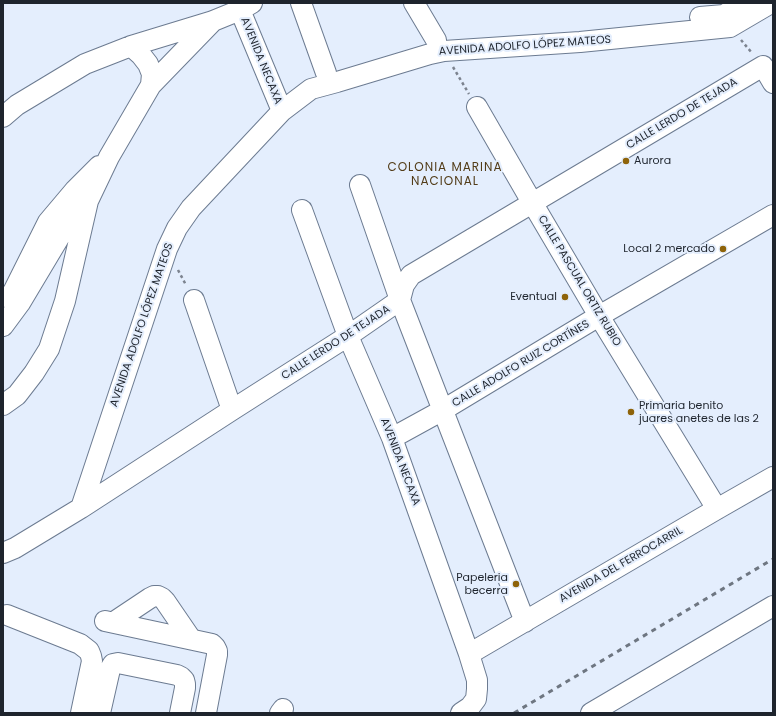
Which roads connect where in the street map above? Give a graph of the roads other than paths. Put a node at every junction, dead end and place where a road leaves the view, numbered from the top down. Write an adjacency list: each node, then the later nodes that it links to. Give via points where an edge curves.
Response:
1 (301, 3): 9 (street)
2 (414, 3): 7 (street)
3 (743, 3): 7 (street, via 724,15 579,30 448,38)
4 (771, 3): 7 (street, AVENIDA ADOLFO LÓPEZ MATEOS, via 730,28 580,42)
5 (246, 6): 6 (street); 13 (street, AVENIDA NECAXA)
6 (213, 21): 8 (street); 11 (street)
7 (440, 45): 9 (street); 12 (street, AVENIDA ADOLFO LÓPEZ MATEOS, via 430,54)
8 (131, 46): 11 (street, via 148,64 152,74); 15 (street, via 86,64)
9 (326, 73): 12 (street)
10 (768, 74): 20 (street, CALLE LERDO DE TEJADA)
11 (151, 85): 16 (street)
12 (311, 89): 13 (street, AVENIDA ADOLFO LÓPEZ MATEOS)
13 (279, 106): 17 (street, via 244,131); 34 (street, AVENIDA ADOLFO LÓPEZ MATEOS, via 190,208 177,228 167,249)
14 (477, 107): 20 (street, CALLE PASCUAL ORTIZ RUBIO)
15 (8, 110)
16 (108, 157): 19 (street); 29 (street, via 88,201 64,301 49,349 17,395)
17 (196, 182)
18 (360, 185): 25 (street)
19 (74, 190): 23 (street, via 48,222 13,292); 27 (street, via 63,231 20,303)
20 (532, 204): 25 (street, CALLE LERDO DE TEJADA, via 412,275 404,285); 26 (street, CALLE PASCUAL ORTIZ RUBIO)
21 (302, 210): 28 (street, AVENIDA NECAXA)
22 (773, 215): 26 (street, CALLE ADOLFO RUIZ CORTÍNES)
23 (3, 297)
24 (194, 300): 30 (street)
25 (400, 300): 28 (street, CALLE LERDO DE TEJADA); 31 (street)
26 (599, 316): 31 (street, CALLE ADOLFO RUIZ CORTÍNES); 35 (street, CALLE PASCUAL ORTIZ RUBIO)
27 (3, 326)
28 (348, 336): 30 (street, CALLE LERDO DE TEJADA); 32 (street, AVENIDA NECAXA)
29 (3, 405)
30 (232, 410): 34 (street, CALLE LERDO DE TEJADA)
31 (443, 410): 32 (street, CALLE ADOLFO RUIZ CORTÍNES); 39 (street)
32 (392, 438): 41 (street, AVENIDA NECAXA)
33 (773, 477): 35 (street, AVENIDA DEL FERROCARRIL)
34 (81, 508): 36 (street, CALLE LERDO DE TEJADA)
35 (717, 509): 39 (street, AVENIDA DEL FERROCARRIL)
36 (3, 553)
37 (771, 611): 47 (street)
38 (7, 615): 42 (street, via 80,644 89,651 92,661)
39 (525, 622): 41 (street, AVENIDA DEL FERROCARRIL)
40 (191, 639): 40 (street, via 110,621 158,596 165,601); 45 (street, via 212,644 217,651)
41 (469, 654): 46 (street, AVENIDA NECAXA, via 477,680 476,698 470,707)
42 (81, 713)
43 (100, 713): 44 (street, via 110,670 113,664 118,663 181,677 185,688)
44 (180, 713)
45 (206, 713)
46 (461, 713)
47 (591, 713)

